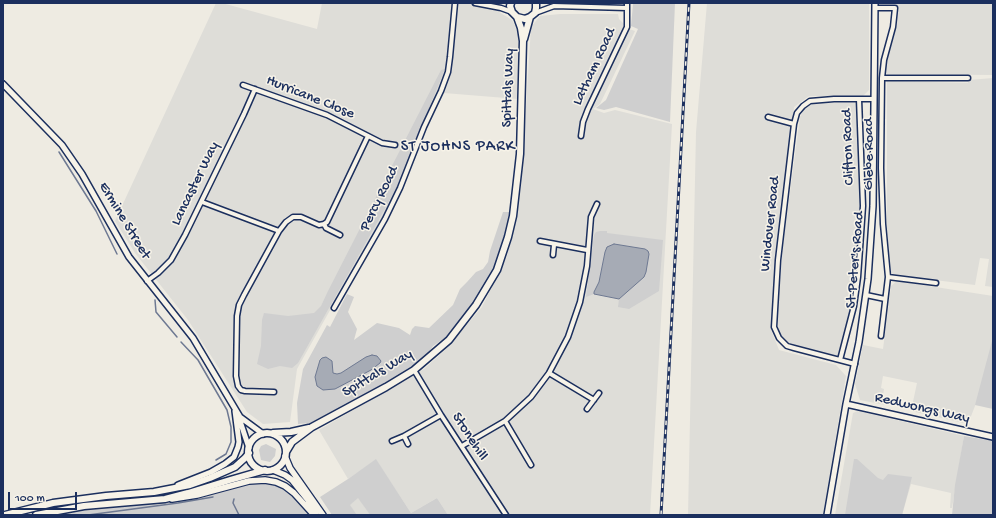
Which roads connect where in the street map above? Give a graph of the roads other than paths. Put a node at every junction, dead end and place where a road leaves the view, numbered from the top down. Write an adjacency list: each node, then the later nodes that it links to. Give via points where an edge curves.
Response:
1 (455, 3): 42 (street, Percy Road, via 448,72 441,91 385,219)
2 (475, 3): 8 (street)
3 (492, 3): 8 (street)
4 (511, 3): 12 (highway)
5 (536, 3): 13 (highway)
6 (548, 3): 9 (street, Latham Road)
7 (627, 3): 11 (street, Latham Road)
8 (485, 4): 12 (street)
9 (554, 6): 11 (street, Latham Road); 13 (street, Latham Road)
10 (875, 6): 16 (street, Glebe Road, via 895,8); 22 (street, St Peter's Road)
11 (627, 8): 26 (street, Latham Road, via 626,27 588,109)
12 (512, 12): 14 (highway)
13 (532, 15): 14 (highway, via 525,19); 15 (highway)
14 (517, 17): 15 (highway)
15 (523, 41): 46 (highway, Spittals Way, via 517,187 511,223 498,270 476,305 449,340)
16 (882, 78): 17 (street); 37 (street, Glebe Road, via 881,168)
17 (968, 78)
18 (3, 84): 38 (street, Ermine Street, via 62,145 82,174 129,257)
19 (243, 85): 20 (street, Hurricane Close)
20 (255, 89): 25 (street, Hurricane Close, via 330,116); 28 (street, Lancaster Way)
21 (859, 99): 22 (street, Windover Road); 24 (street, Windover Road, via 810,101 797,113); 44 (street, Clifton Road, via 863,206 858,278 854,306)
22 (874, 99): 40 (street, St Peter's Road, via 873,206)
23 (768, 117): 24 (street)
24 (794, 124): 44 (street, Windover Road, via 778,260 774,327 779,338 787,346)
25 (368, 136): 27 (street, Hurricane Close, via 382,143); 30 (street, Hurricane Close)
26 (580, 136)
27 (395, 145)
28 (202, 202): 31 (street); 38 (street, Lancaster Way, via 171,260)
29 (597, 204): 35 (street, via 591,217)
30 (324, 224): 31 (street, via 319,225 300,217 293,217); 32 (street, via 326,228)
31 (279, 230): 48 (street, via 239,304 237,316 238,386 245,391)
32 (340, 235)
33 (540, 241): 34 (street)
34 (554, 245): 35 (street); 36 (street)
35 (587, 250): 47 (street, via 587,266 580,302 568,337)
36 (553, 255)
37 (888, 277): 39 (street); 41 (street, Glebe Road)
38 (148, 281): 52 (street, Ermine Street, via 193,338)
39 (936, 283)
40 (866, 295): 41 (street); 45 (street, St Peter's Road)
41 (885, 299): 43 (street, Glebe Road)
42 (334, 308)
43 (881, 336)
44 (840, 360): 45 (street, Windover Road)
45 (855, 364): 51 (street, St Peter's Road)
46 (414, 370): 54 (street, Stonehill); 57 (highway, Spittals Way)
47 (549, 373): 50 (street); 56 (street, via 531,397)
48 (274, 392)
49 (599, 393): 50 (street)
50 (594, 400): 53 (street)
51 (846, 404): 61 (street, Redwongs Way); 77 (street, St Peter's Road)
52 (235, 409): 55 (street, Ermine Street); 70 (street, via 239,442 230,461 188,482)
53 (587, 409)
54 (441, 415): 60 (street); 64 (street, Stonehill)
55 (240, 417): 59 (street, Ermine Street); 65 (street, Ermine Street)
56 (505, 420): 64 (street); 67 (street)
57 (312, 427): 58 (highway, Spittals Way); 66 (highway, Spittals Way, via 292,442)
58 (271, 433): 59 (highway); 66 (highway, via 282,440)
59 (263, 434): 65 (highway, via 254,439)
60 (404, 436): 62 (street); 63 (street)
61 (993, 437)
62 (392, 441)
63 (408, 444)
64 (462, 446): 76 (street, Stonehill)
65 (249, 451): 68 (highway, via 252,463); 70 (highway, via 235,467 210,478)
66 (286, 454): 69 (highway, via 283,462); 75 (main road, via 290,468)
67 (531, 465)
68 (266, 470): 69 (highway); 71 (highway)
69 (273, 470): 74 (main road, via 285,474 292,480)
70 (154, 492): 72 (highway, via 53,503)
71 (164, 499): 73 (highway, via 84,506); 74 (main road, via 197,495 249,481 265,480 285,486)
72 (5, 515)
73 (36, 515)
74 (316, 515)
75 (323, 515)
76 (506, 515)
77 (827, 515)

